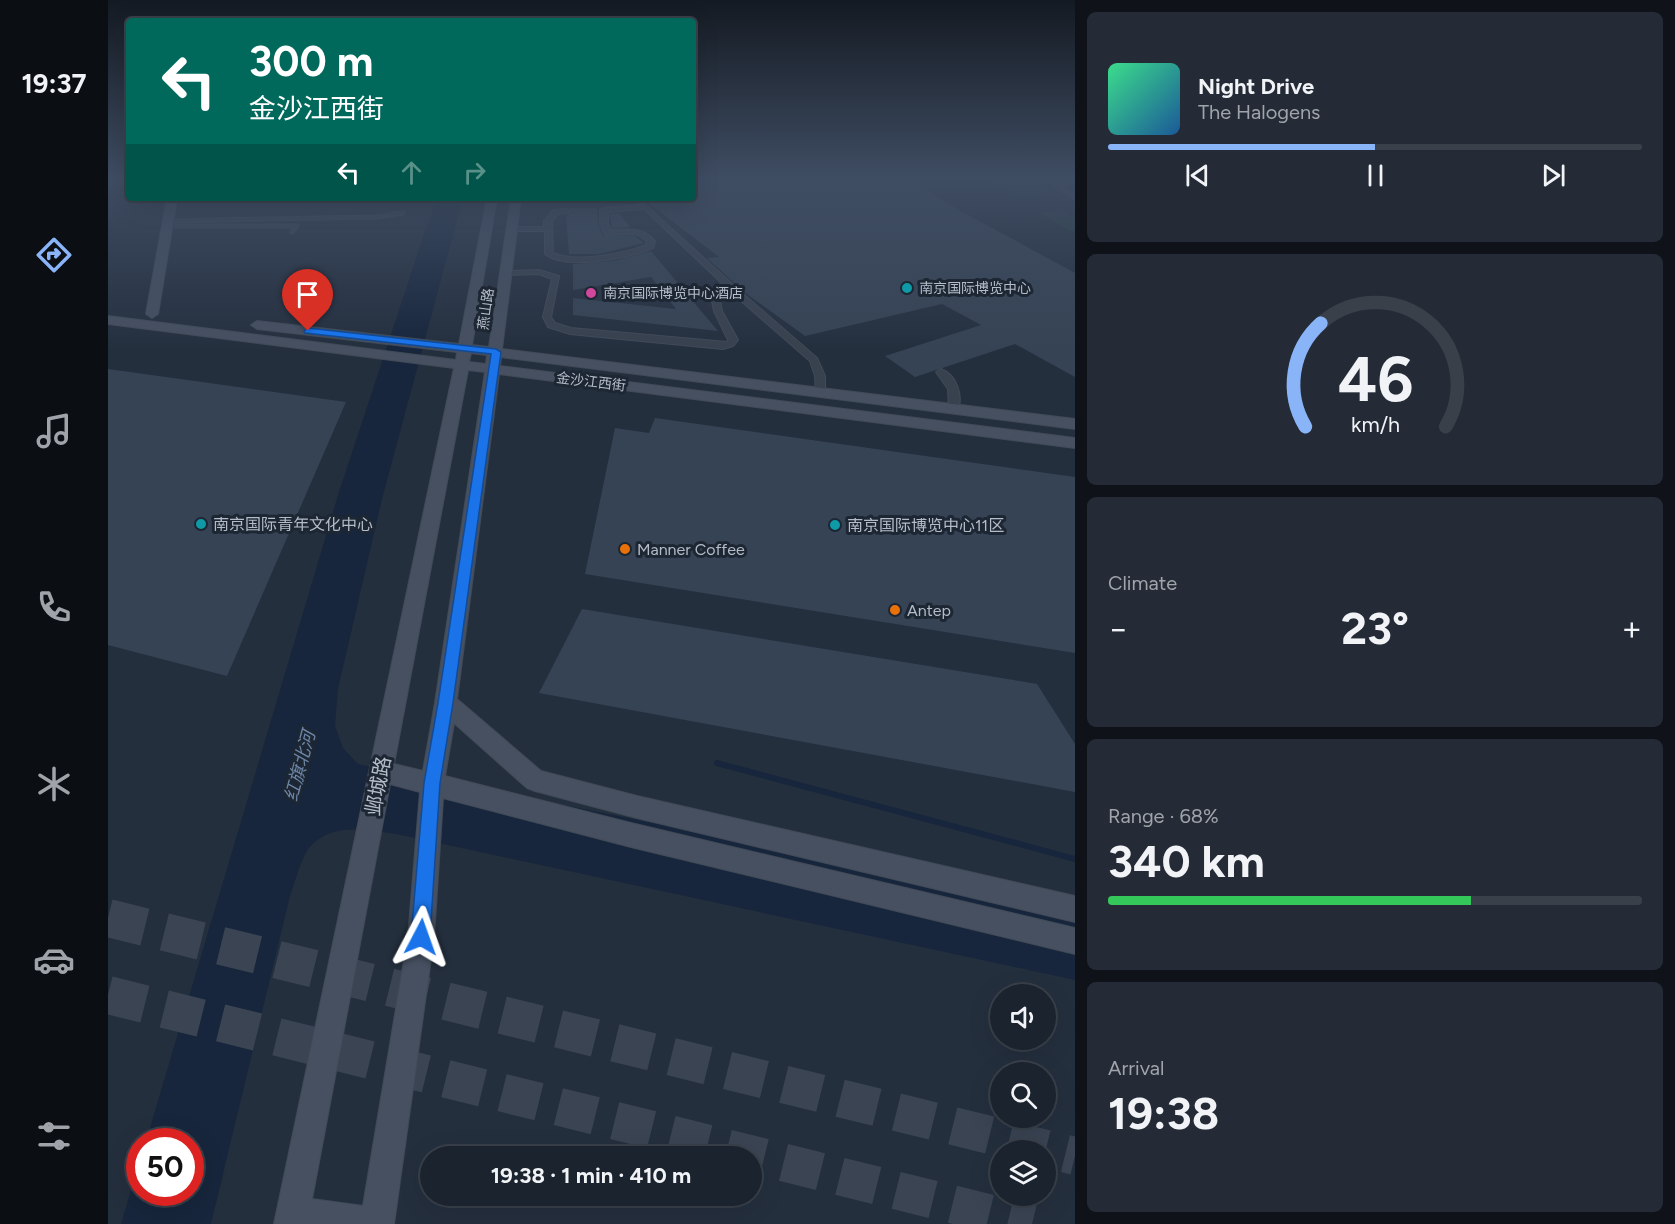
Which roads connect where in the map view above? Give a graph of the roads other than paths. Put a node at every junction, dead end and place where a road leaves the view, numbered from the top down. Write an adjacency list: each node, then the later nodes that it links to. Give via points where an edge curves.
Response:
1 (166, 236): 12 (street)
2 (485, 236): 14 (street, 燕山路)
3 (511, 236): 7 (street, 燕山路)
4 (549, 236): 5 (street, via 549,254 555,258 602,257 644,250 651,242)
5 (645, 236)
6 (675, 236): 8 (street)
7 (506, 273): 11 (street, via 554,275 548,322 570,331 723,346 733,340); 15 (street, 燕山路)
8 (733, 290): 11 (street, via 720,294 716,301); 17 (street, via 814,360)
9 (706, 298): 11 (street)
10 (108, 310): 12 (street, 金沙江西街)
11 (718, 311)
12 (152, 314): 14 (street, 金沙江西街)
13 (108, 320): 14 (street, 金沙江西街)
14 (463, 356): 15 (street, 金沙江西街); 22 (street, 邺城路)
15 (494, 361): 17 (street, 金沙江西街); 20 (street, 金沙江西街); 21 (street)
16 (941, 372): 18 (street, via 955,390)
17 (821, 393): 18 (street, 金沙江西街)
18 (954, 409): 19 (street, 金沙江西街)
19 (1075, 424)
20 (1075, 443)
21 (446, 703): 23 (street); 24 (street, via 535,780)
22 (381, 771): 23 (street); 26 (street, 邺城路)
23 (432, 783): 25 (street, via 631,835); 28 (street, via 421,937)
24 (1075, 909)
25 (1075, 941)
26 (292, 1218): 27 (street)
27 (370, 1224)
28 (377, 1224)

